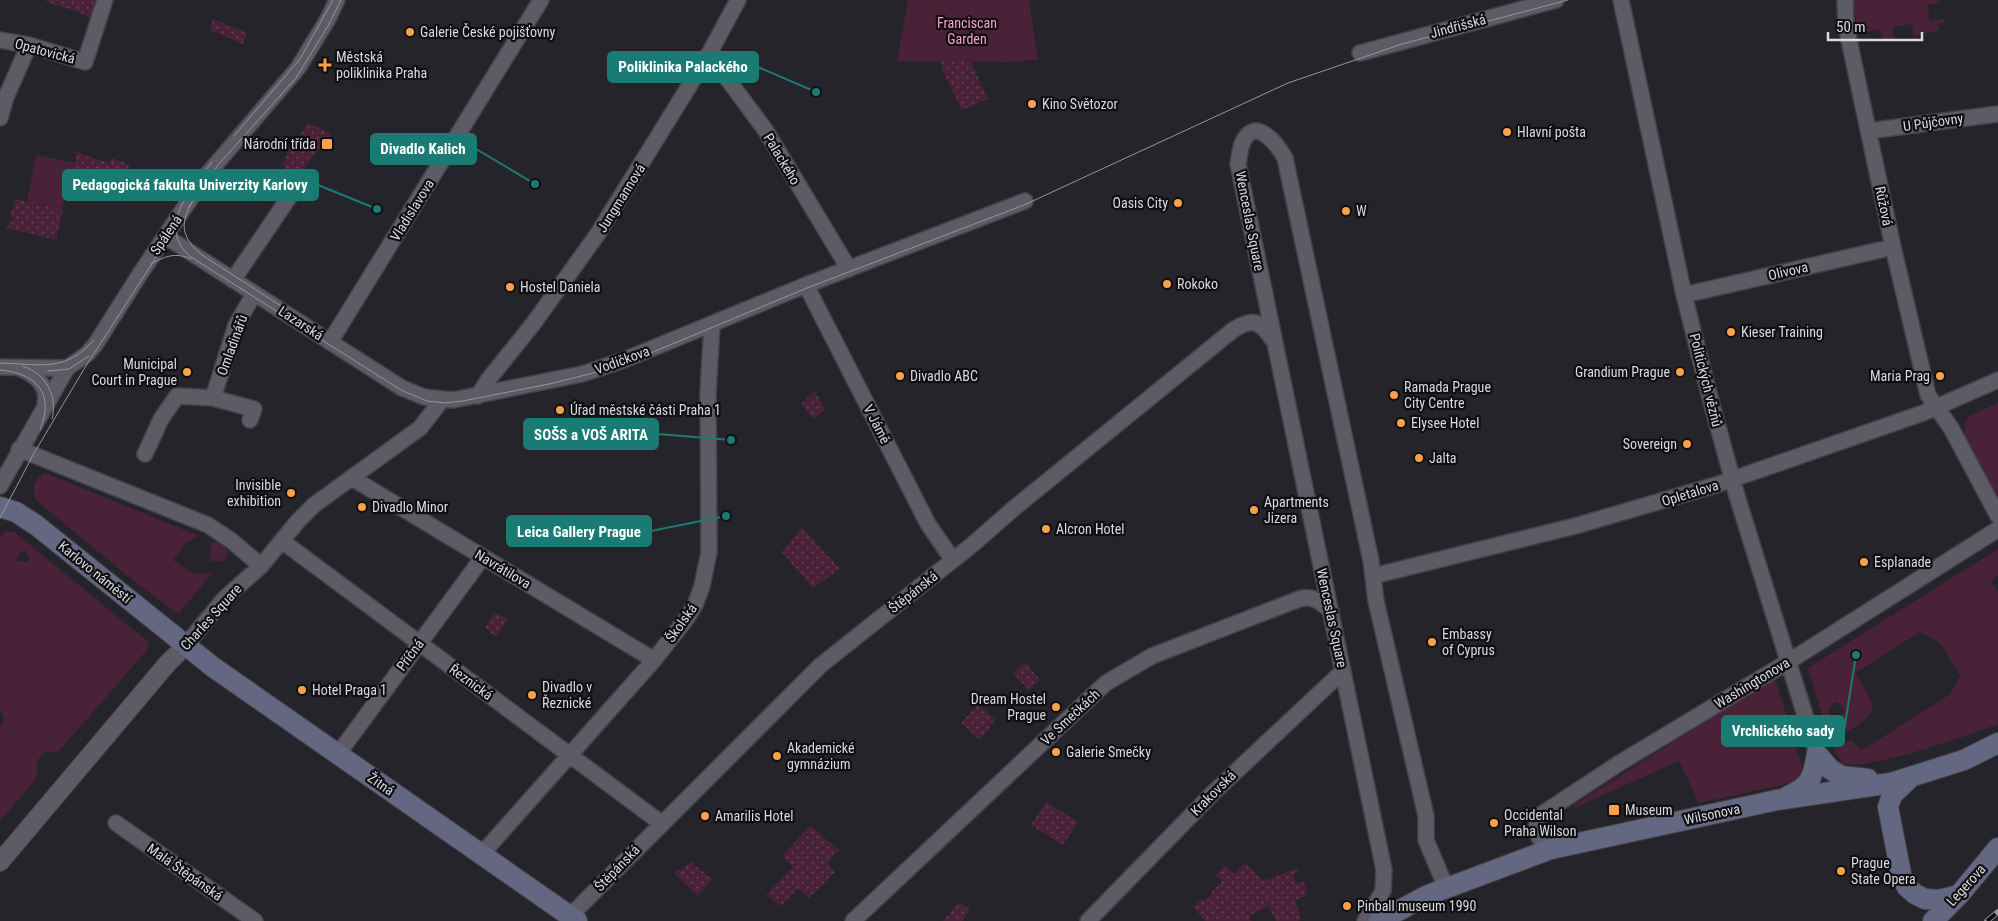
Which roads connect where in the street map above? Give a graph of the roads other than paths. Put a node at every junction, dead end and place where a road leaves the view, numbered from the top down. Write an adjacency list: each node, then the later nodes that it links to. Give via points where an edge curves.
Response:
1 (105, 0): 9 (street, Opatovická, via 85,62)
2 (337, 0): 17 (street, Spálená, via 298,68 216,162)
3 (541, 0): 25 (street, Vladislavova)
4 (738, 0): 11 (street, Jungmannová)
5 (1556, 0): 10 (street, Jindřišská)
6 (1621, 0): 23 (street, Politických vězňů)
7 (1845, 0): 14 (street, Růžová, via 1846,26)
8 (0, 40): 9 (street, Opatovická)
9 (29, 45): 13 (street, via 6,96)
10 (1360, 53)
11 (709, 54): 19 (street, Palackého, via 766,131); 31 (street, Jungmannová, via 597,235)
12 (1998, 114): 14 (street, U Půjčovny)
13 (0, 118)
14 (1868, 131): 18 (street, Růžová)
15 (294, 190): 20 (street)
16 (1025, 201): 19 (street, Vodičkova)
17 (165, 236): 20 (street, Lazarská); 29 (street, Spálená, via 95,345)
18 (1893, 247): 23 (street, Olivova); 35 (street, Růžová, via 1928,396)
19 (849, 269): 21 (street, Vodičkova)
20 (233, 280): 22 (street, Lazarská)
21 (806, 285): 24 (street, Vodičkova); 47 (street, V Jámě, via 928,524)
22 (254, 294): 25 (street, Lazarská); 32 (street, Omladinářů, via 236,325)
23 (1684, 294): 40 (street, Politických vězňů)
24 (712, 325): 31 (street, Vodičkova, via 582,374); 53 (street, Školská, via 708,393 709,552 706,570 692,611)
25 (330, 342): 33 (street, Lazarská, via 402,388)
26 (1277, 354): 47 (street, Štěpánská, via 1272,340 1260,324 1250,321 1233,330); 49 (street, Wenceslas Square, via 1238,164 1244,140 1257,132 1275,143 1285,158); 50 (street, Wenceslas Square)
27 (0, 367): 28 (street)
28 (16, 367): 29 (street); 34 (street, via 32,374 40,382 46,393)
29 (67, 368): 34 (street, Spálená)
30 (1998, 380): 35 (street, Opletalova)
31 (478, 396): 33 (street, Vodičkova)
32 (213, 398): 36 (street, via 254,409); 38 (street, via 177,396 161,418)
33 (442, 400): 39 (street, via 420,428)
34 (46, 403): 37 (street, Spálená)
35 (1937, 408): 40 (street, Opletalova); 43 (street)
36 (250, 420)
37 (19, 449): 41 (street); 48 (street, via 208,525)
38 (145, 454)
39 (352, 478): 45 (street, via 314,505); 46 (street, Navrátilova)
40 (1732, 480): 49 (street, Opletalova, via 1558,530); 54 (street, Politických vězňů)
41 (0, 486)
42 (0, 507): 52 (main road, Karlovo náměstí, via 16,512 36,525)
43 (1998, 516)
44 (1998, 529): 54 (street, Washingtonova)
45 (282, 541): 48 (street); 51 (street, Řeznická)
46 (483, 557): 51 (street, Příčná); 53 (street, Navrátilova)
47 (954, 560): 65 (street, Štěpánská, via 821,665)
48 (261, 566): 52 (street, Charles Square, via 225,598)
49 (1373, 576): 70 (street, via 1426,816 1426,840 1442,878)
50 (1331, 611): 55 (street, Wenceslas Square); 74 (street, Ve Smečkách, via 1318,600 1299,599 1152,656 1106,683)
51 (419, 644): 57 (street, Příčná); 58 (street, Řeznická)
52 (185, 646): 57 (main road, Žitná); 69 (street, Charles Square)
53 (654, 660): 58 (street, Školská)
54 (1789, 660): 59 (street, Politických vězňů); 67 (street, Washingtonova, via 1539,816 1537,834)
55 (1343, 671): 75 (street, Krakovská, via 1213,793); 76 (street, Wenceslas Square, via 1384,870 1383,891)
56 (1998, 743): 61 (main road, Wilsonova)
57 (338, 754): 68 (main road, Žitná)
58 (569, 754): 65 (street, Řeznická); 68 (street, Školská)
59 (1817, 754): 62 (main road, via 1830,768 1847,778); 63 (main road, via 1811,780 1806,786)
60 (1998, 759): 61 (main road)
61 (1964, 760): 62 (main road, Wilsonova)
62 (1901, 781): 63 (main road, Wilsonova); 71 (main road, via 1888,807 1904,883 1925,899 1939,900)
63 (1777, 800): 67 (main road, Wilsonova)
64 (116, 823): 73 (street, Malá Štěpánská)
65 (661, 823): 72 (street, Štěpánská)
66 (1998, 848): 71 (main road, Legerova)
67 (1551, 849): 70 (main road, Wilsonova)
68 (481, 855): 72 (main road, Žitná)
69 (0, 862)
70 (1450, 886): 77 (main road, Wilsonova)
71 (1959, 895): 78 (main road, Legerova)
72 (570, 920)
73 (255, 921)
74 (853, 921)
75 (1088, 921)
76 (1365, 921)
77 (1379, 921)
78 (1933, 921)

